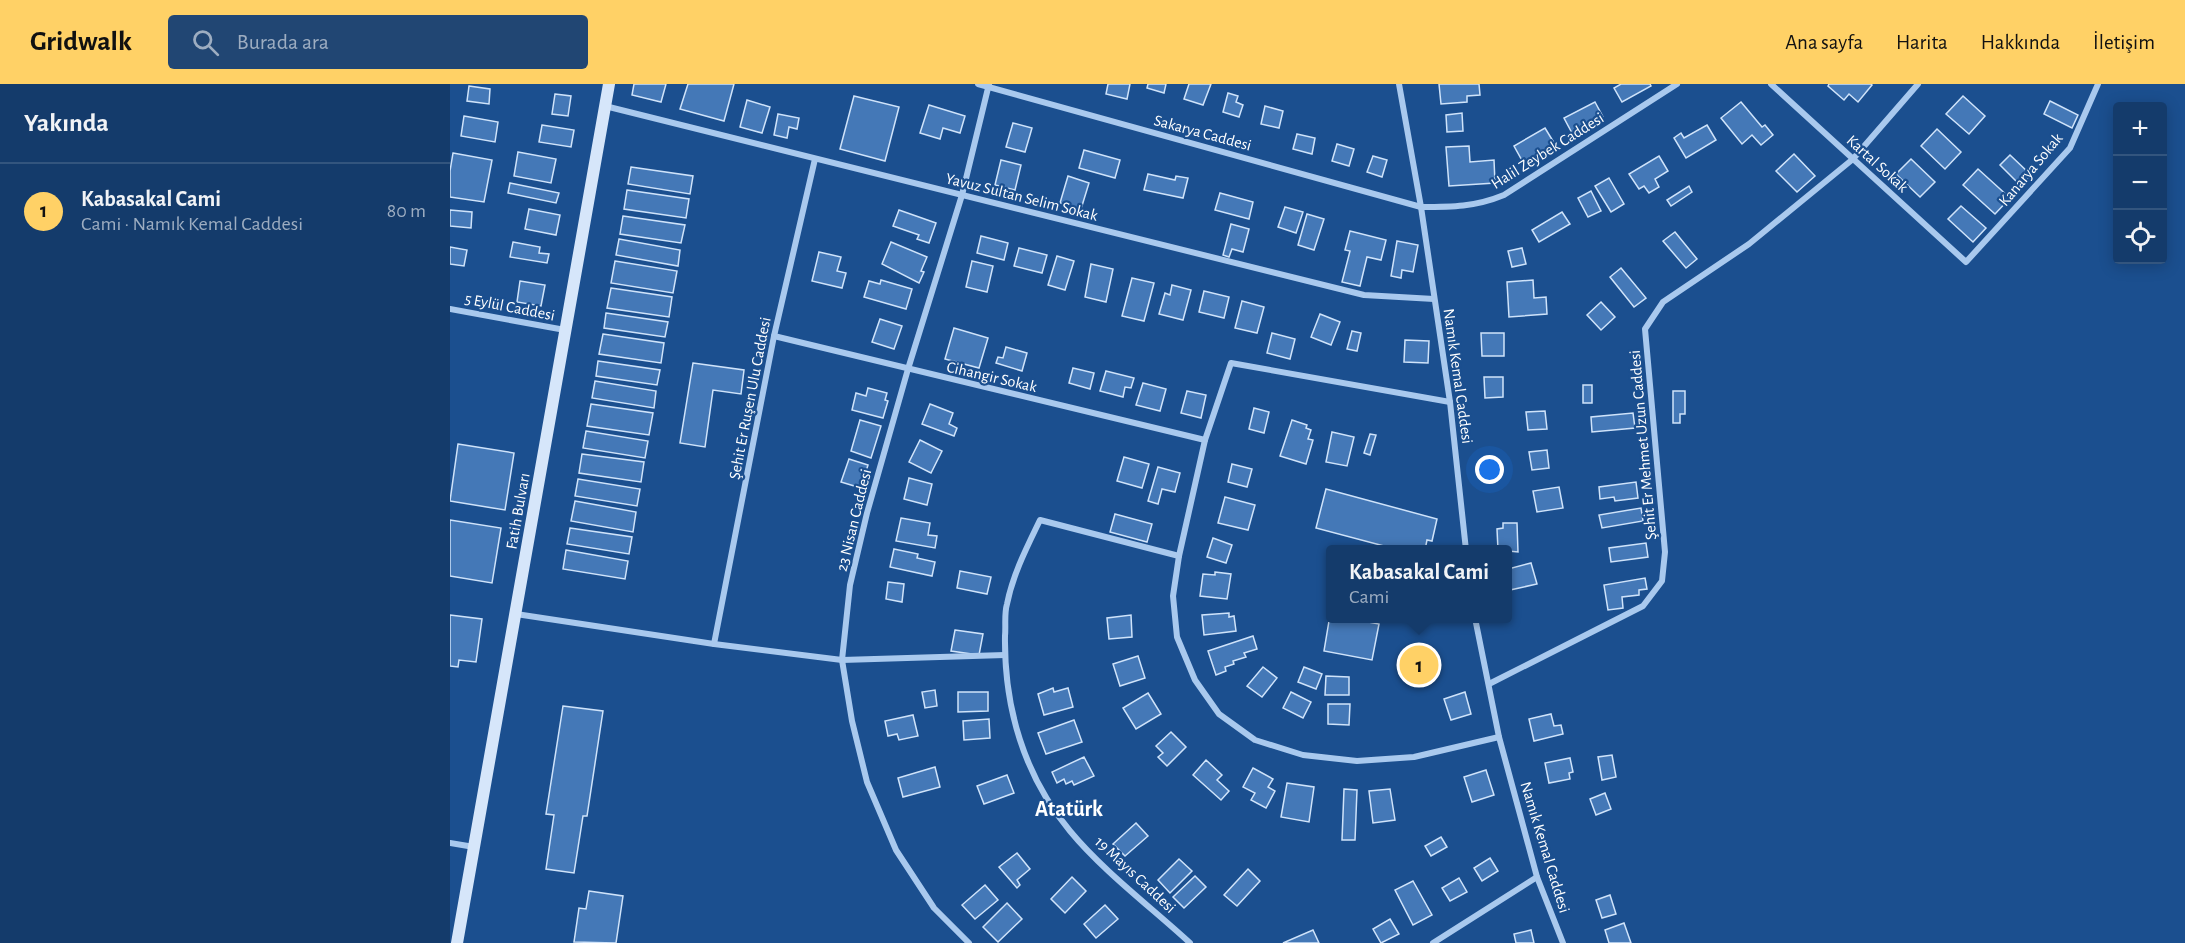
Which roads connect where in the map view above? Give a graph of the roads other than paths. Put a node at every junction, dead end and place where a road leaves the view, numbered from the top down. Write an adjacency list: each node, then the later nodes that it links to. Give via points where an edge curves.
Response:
1 (609, 84): 9 (street, Fatih Bulvarı)
2 (978, 84): 8 (street, Sakarya Caddesi)
3 (1399, 84): 13 (street, Namık Kemal Caddesi)
4 (1677, 84): 13 (street, Halil Zeybek Caddesi, via 1504,195 1464,207)
5 (1771, 84): 11 (street, Kartal Sokak)
6 (1918, 84): 11 (street, Şehit Er Mehmet Uzun Caddesi)
7 (2098, 84): 14 (street, Kanarya Sokak, via 2070,148)
8 (989, 86): 12 (street, 23 Nisan Caddesi); 13 (street, Sakarya Caddesi)
9 (605, 106): 10 (street, Yavuz Sultan Selim Sokak); 17 (street, Fatih Bulvarı)
10 (815, 159): 12 (street, Yavuz Sultan Selim Sokak); 18 (street, Şehit Er Ruşen Ulu Caddesi)
11 (1853, 159): 14 (street, Kartal Sokak); 29 (street, Şehit Er Mehmet Uzun Caddesi, via 1749,244 1663,302 1645,329 1665,552 1662,581 1643,606)
12 (962, 195): 15 (street, Yavuz Sultan Selim Sokak, via 1364,295); 19 (street, 23 Nisan Caddesi)
13 (1421, 207): 15 (street, Namık Kemal Caddesi)
14 (1966, 262)
15 (1434, 299): 20 (street, Namık Kemal Caddesi)
16 (450, 309): 17 (street, 5 Eylül Caddesi)
17 (565, 330): 24 (street, Fatih Bulvarı)
18 (774, 336): 19 (street, Cihangir Sokak); 26 (street, Şehit Er Ruşen Ulu Caddesi)
19 (908, 369): 21 (street, Cihangir Sokak); 28 (street, 23 Nisan Caddesi, via 850,585)
20 (1450, 402): 21 (street, via 1231,363); 22 (street, Namık Kemal Caddesi)
21 (1205, 440): 23 (street)
22 (1466, 545)
23 (1179, 556): 27 (street, 19 Mayıs Caddesi, via 1040,520 1020,562 1006,606); 30 (street, via 1173,597 1181,648 1195,680 1219,714 1255,740 1303,755 1358,761 1414,757)
24 (515, 614): 26 (street); 32 (street, Fatih Bulvarı)
25 (1476, 623): 29 (street, Namık Kemal Caddesi)
26 (714, 644): 28 (street)
27 (1005, 655): 28 (street); 36 (street, 19 Mayıs Caddesi, via 1009,703 1020,741 1043,793 1070,831)
28 (842, 660): 35 (street, 23 Nisan Caddesi, via 867,782 896,850 934,908)
29 (1489, 684): 30 (street, Namık Kemal Caddesi)
30 (1498, 737): 33 (street, Namık Kemal Caddesi)
31 (450, 843): 32 (street)
32 (474, 847): 34 (street, Fatih Bulvarı)
33 (1537, 877): 37 (street); 38 (street, Namık Kemal Caddesi)
34 (457, 943)
35 (969, 943)
36 (1190, 943)
37 (1433, 943)
38 (1563, 943)

